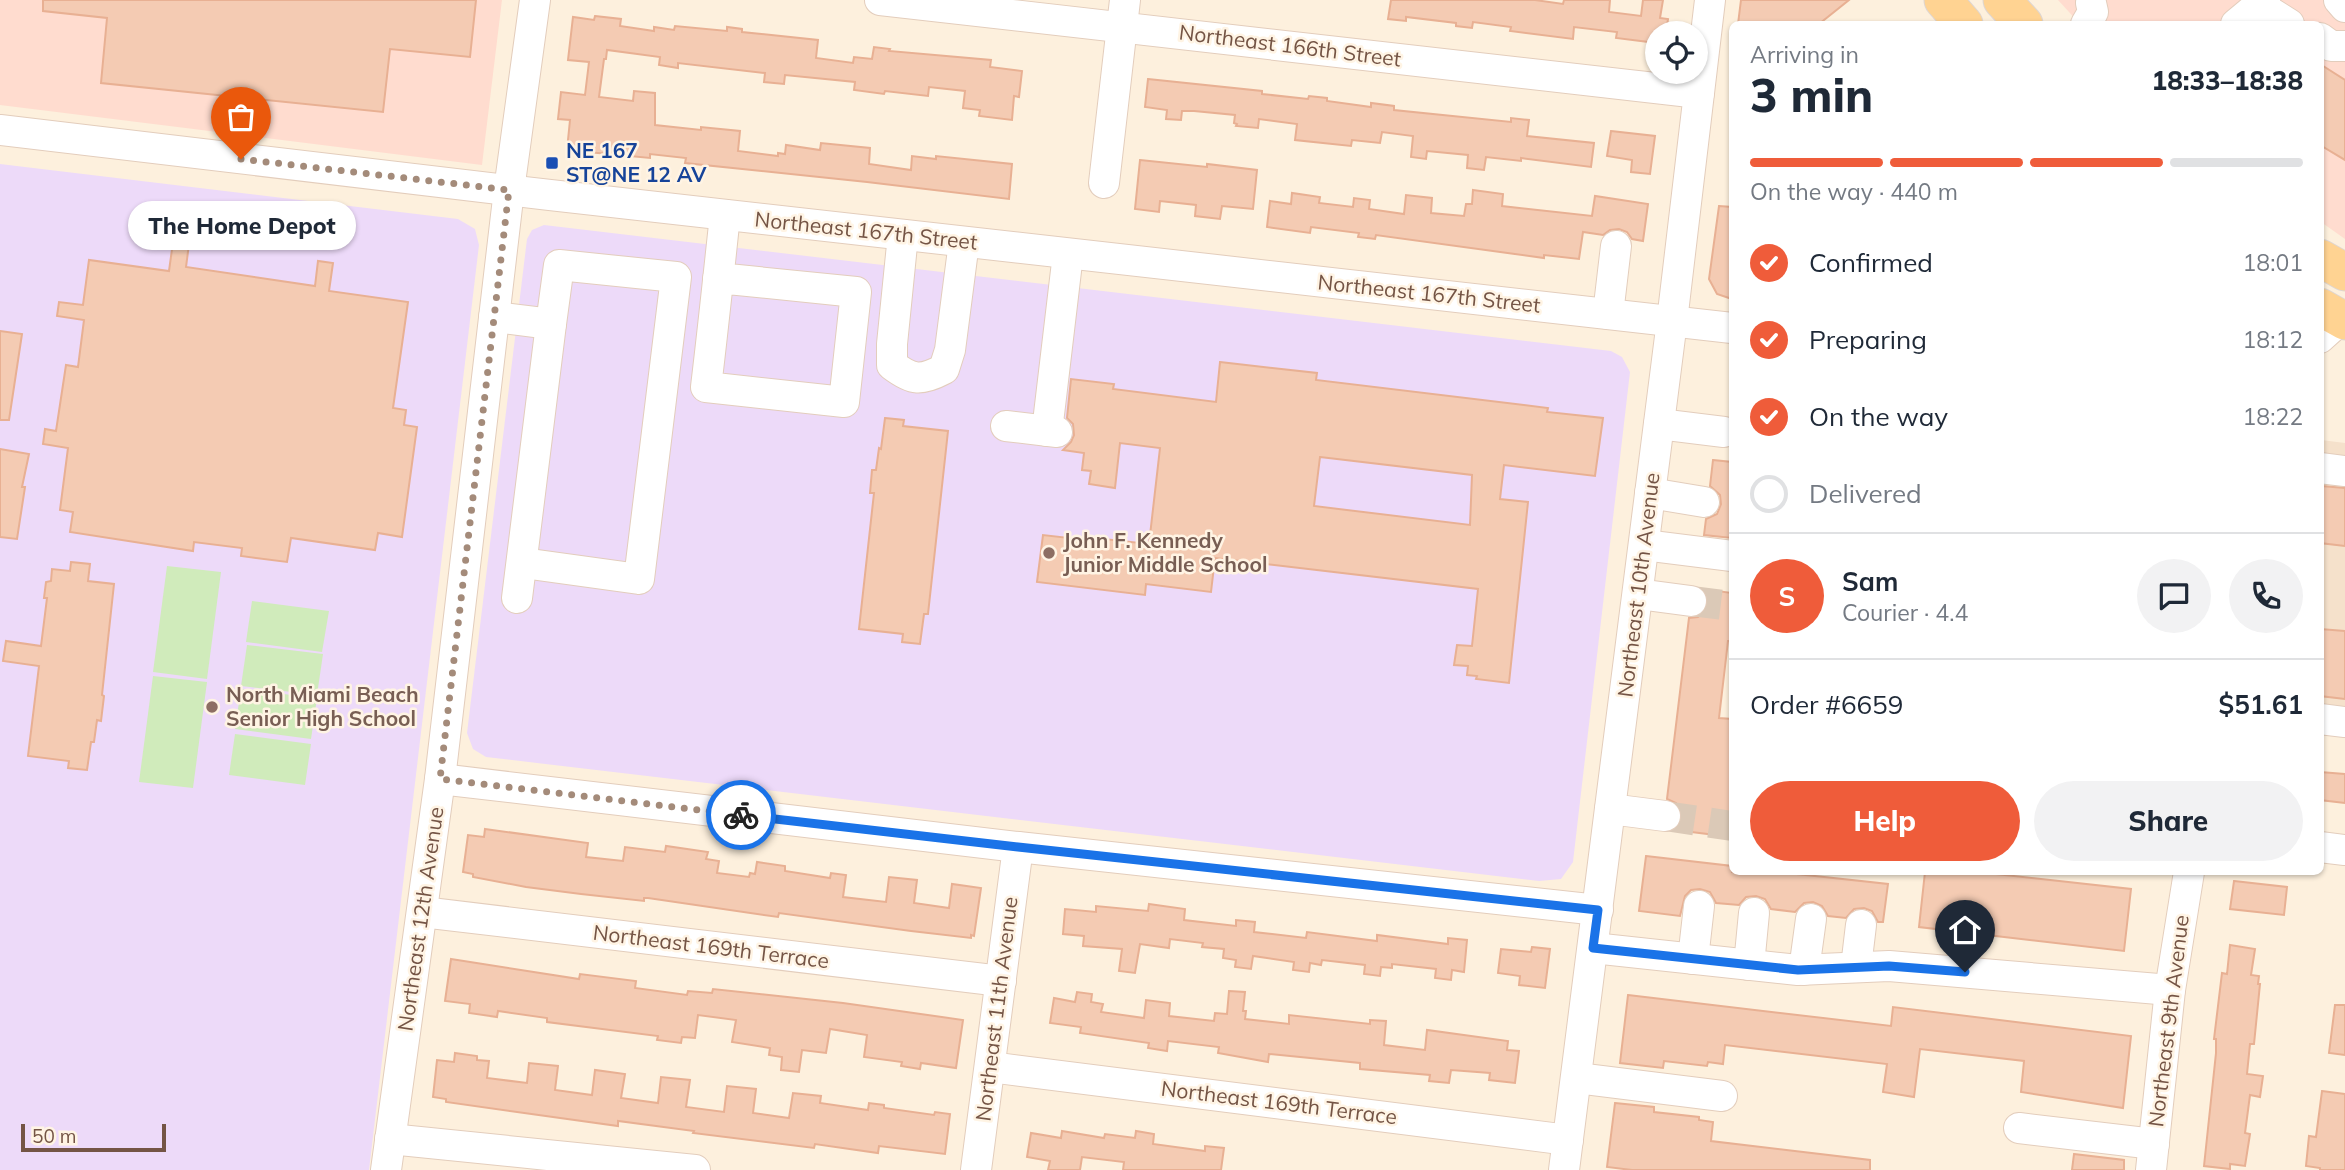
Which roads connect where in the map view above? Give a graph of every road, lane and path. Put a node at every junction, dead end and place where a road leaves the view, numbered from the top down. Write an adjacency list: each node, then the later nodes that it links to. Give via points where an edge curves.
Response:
1 (535, 0): 19 (street, Northeast 12th Avenue)
2 (880, 0): 9 (street, Northeast 166th Street)
3 (1710, 0): 16 (street, Northeast 10th Avenue)
4 (1943, 0): 10 (main road)
5 (2002, 0): 11 (main road)
6 (2339, 0): 8 (street)
7 (2262, 3): 12 (street); 13 (street)
8 (2345, 7)
9 (1124, 13): 16 (street, Northeast 166th Street); 18 (street)
10 (1961, 21)
11 (2021, 21)
12 (2240, 21)
13 (2285, 21)
14 (2324, 41): 15 (street, via 2330,46)
15 (2345, 46)
16 (1699, 93): 30 (street, Northeast 10th Avenue)
17 (0, 130): 19 (street, Northeast 167th Street)
18 (1104, 183)
19 (509, 190): 20 (street, Northeast 167th Street); 29 (street, Northeast 12th Avenue)
20 (725, 215): 21 (street, Northeast 167th Street); 27 (street)
21 (903, 235): 22 (street, Northeast 167th Street); 22 (street, via 892,365 907,376 927,378 944,369)
22 (964, 242): 24 (street, Northeast 167th Street)
23 (1616, 246): 28 (street)
24 (1068, 254): 28 (street, Northeast 167th Street); 34 (street, via 1052,431)
25 (2324, 260): 26 (main road)
26 (2345, 272)
27 (718, 278): 27 (street, via 706,387 844,402 856,292)
28 (1608, 314): 30 (street, Northeast 167th Street)
29 (494, 317): 31 (street); 48 (street, Northeast 12th Avenue)
30 (1672, 321): 32 (street, Northeast 167th Street); 33 (street, Northeast 10th Avenue)
31 (551, 324): 42 (street); 42 (street, via 559,265 676,278 639,579)
32 (1729, 328)
33 (1659, 424): 35 (street); 38 (street, Northeast 10th Avenue)
34 (1006, 426)
35 (1724, 432)
36 (2324, 468): 37 (street)
37 (2345, 471)
38 (1650, 493): 39 (street); 40 (street, Northeast 10th Avenue)
39 (1704, 502)
40 (1644, 545): 41 (street); 43 (street, Northeast 10th Avenue)
41 (1729, 556)
42 (523, 563): 44 (street)
43 (1638, 594): 45 (street); 49 (street, Northeast 10th Avenue)
44 (517, 598)
45 (1690, 601)
46 (2324, 719): 47 (street)
47 (2345, 722)
48 (440, 779): 51 (street); 57 (street, Northeast 12th Avenue)
49 (1610, 809): 50 (street); 56 (street, Northeast 10th Avenue)
50 (1665, 816)
51 (1018, 847): 56 (street); 66 (street, Northeast 11th Avenue)
52 (2324, 847): 53 (street)
53 (2345, 850)
54 (2189, 875): 67 (street, Northeast 9th Avenue)
55 (1699, 906): 62 (street)
56 (1598, 910): 61 (street, Northeast 10th Avenue)
57 (422, 912): 66 (street, Northeast 169th Terrace); 72 (street, Northeast 12th Avenue)
58 (1754, 914): 63 (street)
59 (1811, 919): 65 (street)
60 (1861, 925): 64 (street)
61 (1593, 948): 62 (street); 69 (street, Northeast 10th Avenue)
62 (1693, 959): 63 (street)
63 (1749, 965): 65 (street)
64 (1856, 967): 65 (street); 67 (street)
65 (1804, 970)
66 (1001, 981): 68 (street, Northeast 11th Avenue)
67 (2170, 990): 74 (street, Northeast 9th Avenue)
68 (990, 1067): 73 (street, Northeast 169th Terrace); 77 (street, Northeast 11th Avenue)
69 (1577, 1078): 70 (street); 73 (street, Northeast 10th Avenue)
70 (1722, 1096)
71 (2019, 1128): 74 (street)
72 (390, 1139): 75 (street, Northeast 12th Avenue); 76 (street)
73 (1568, 1140): 78 (street, Northeast 10th Avenue)
74 (2153, 1157)
75 (386, 1170)
76 (695, 1170)
77 (976, 1170)
78 (1564, 1170)

